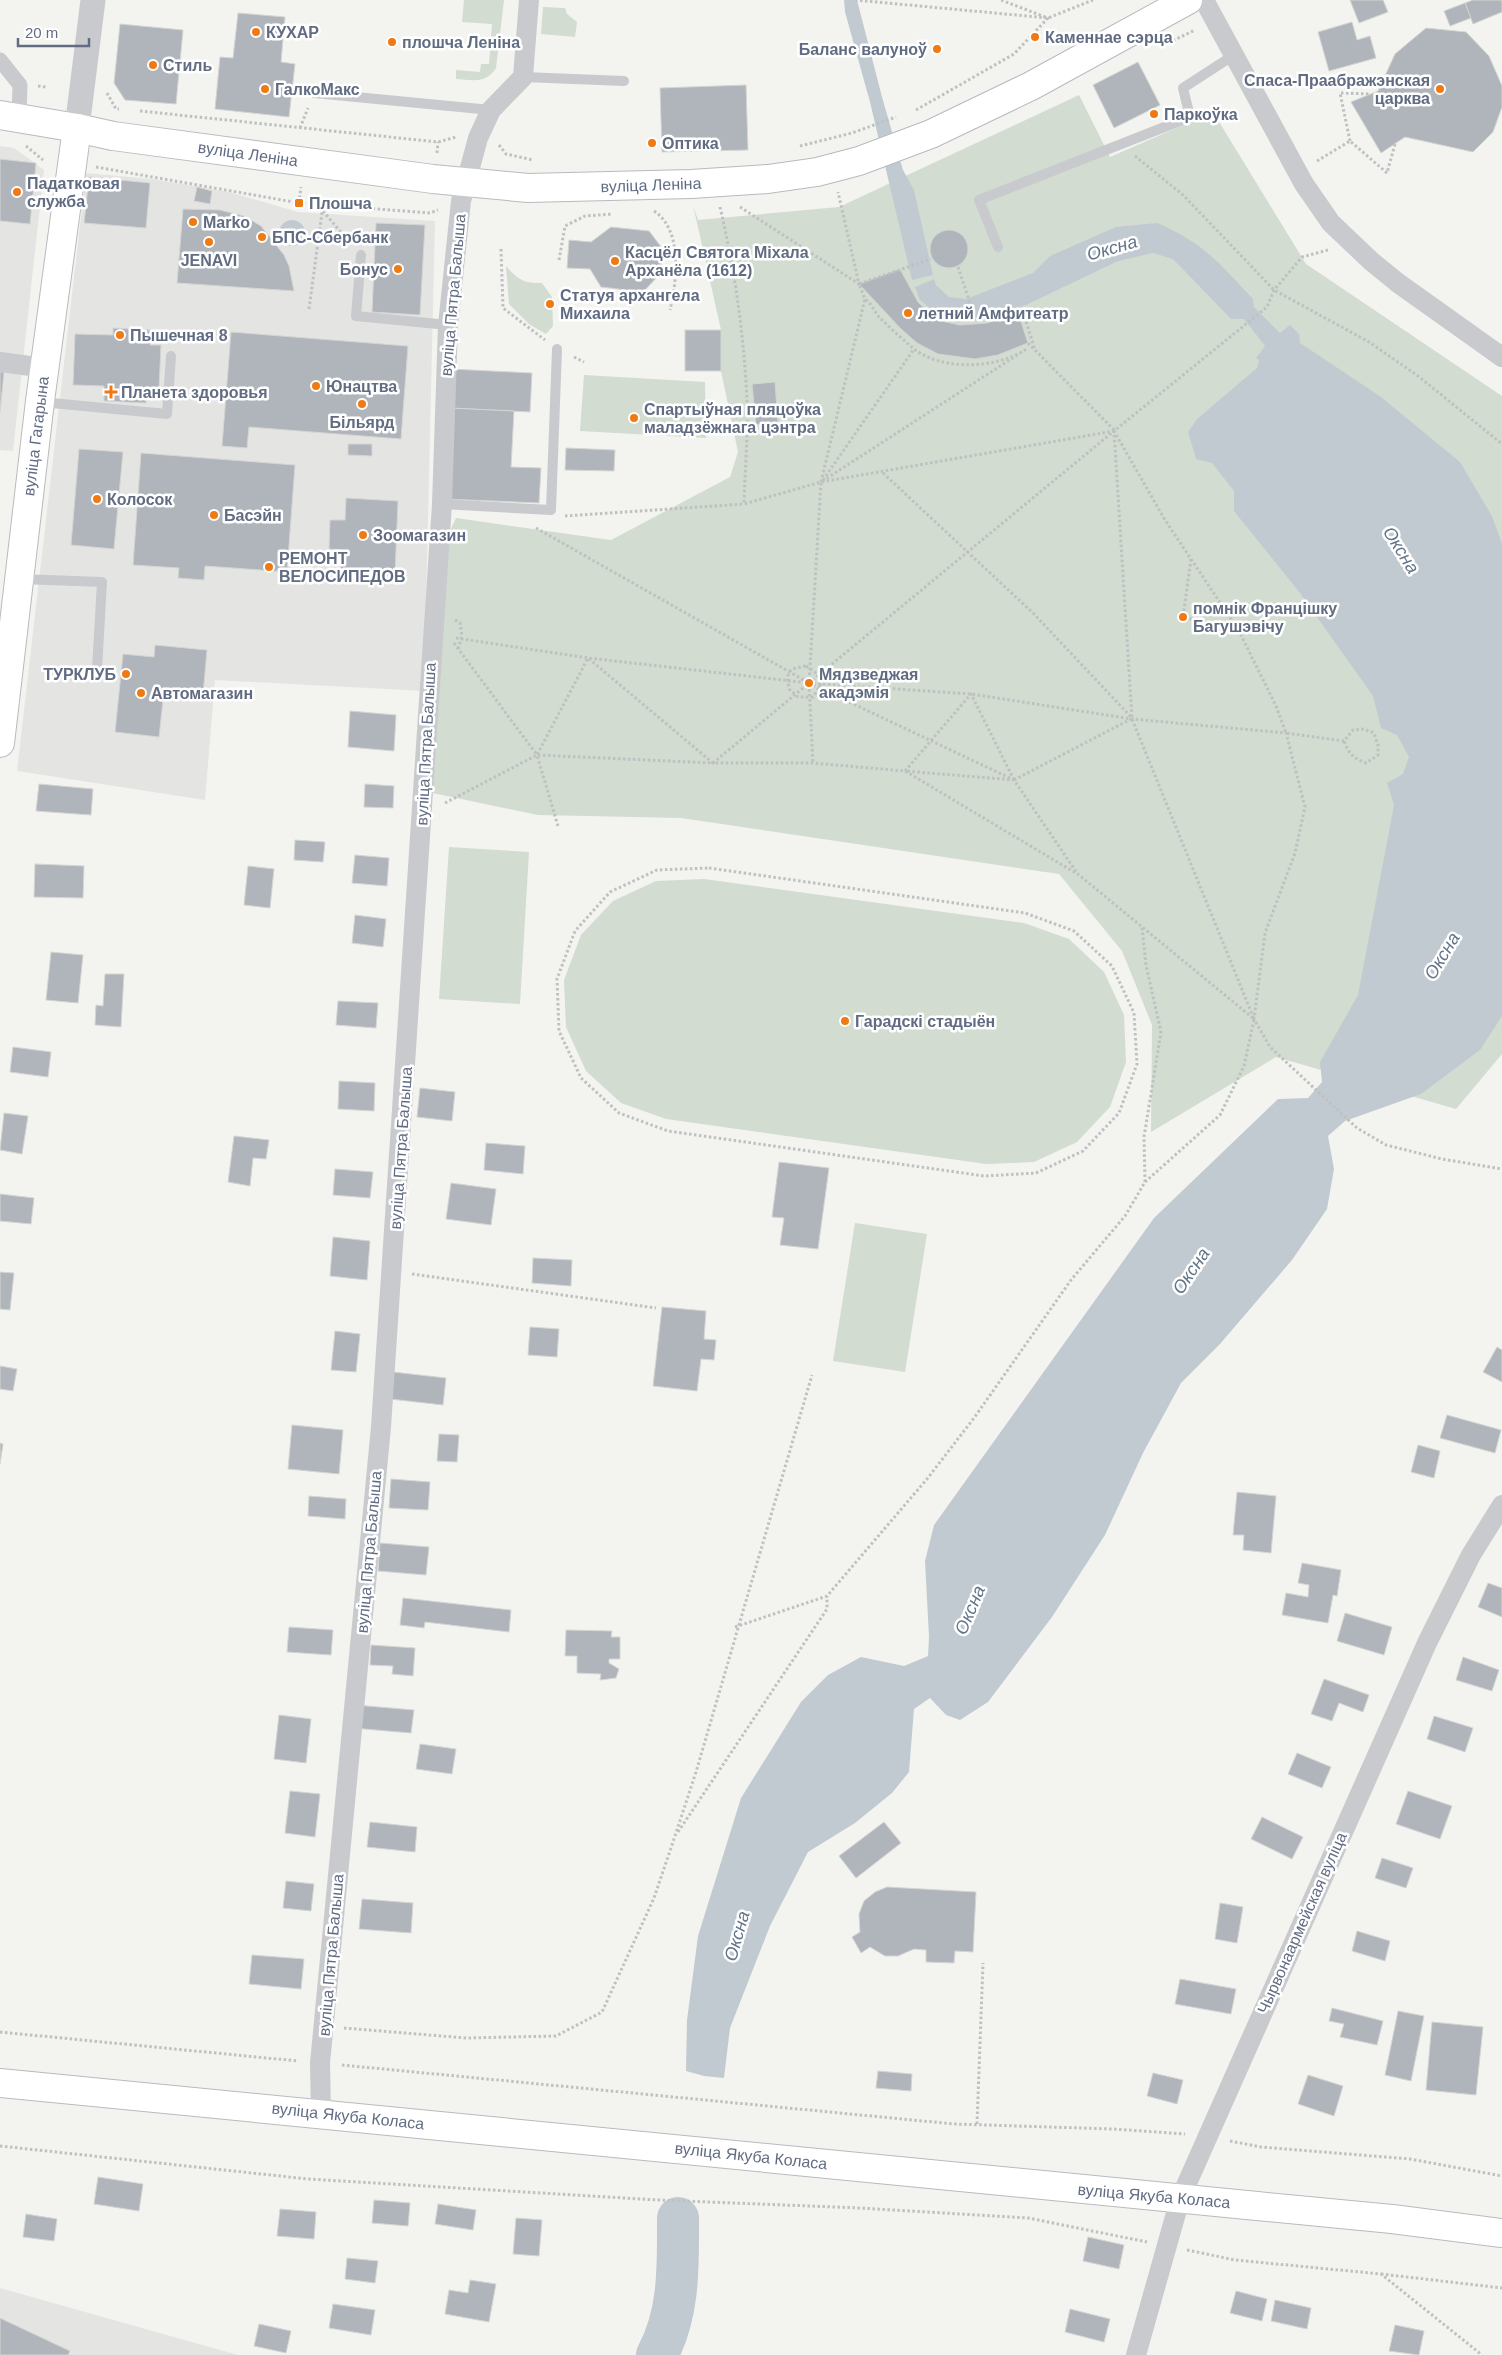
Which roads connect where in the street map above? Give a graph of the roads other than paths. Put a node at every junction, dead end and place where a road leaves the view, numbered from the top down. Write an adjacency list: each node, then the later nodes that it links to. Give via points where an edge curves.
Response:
1 (93, 0): 12 (street)
2 (529, 0): 7 (street)
3 (1188, 0): 13 (main road, вуліца Леніна, via 1031,86 931,134 860,161 817,172 768,180 691,184 528,188)
4 (1204, 0): 5 (street)
5 (1234, 55): 14 (lane, via 1183,88 1190,116 979,200); 19 (street, via 1304,184 1331,222 1398,283)
6 (0, 60): 11 (street, via 20,85)
7 (523, 78): 8 (lane); 10 (street)
8 (624, 81)
9 (314, 93): 10 (lane)
10 (490, 110): 13 (street, вуліца Пятра Балыша)
11 (10, 116): 12 (main road, вуліца Леніна)
12 (77, 128): 13 (main road, вуліца Леніна, via 123,137); 21 (main road, вуліца Гагарына)
13 (464, 182): 16 (street, вуліца Пятра Балыша)
14 (998, 247)
15 (361, 255): 16 (lane, via 356,316)
16 (448, 325): 23 (street, вуліца Пятра Балыша)
17 (557, 349): 23 (lane, via 551,510)
18 (171, 356): 22 (lane, via 167,414)
19 (1502, 357)
20 (0, 362): 21 (street)
21 (45, 368): 22 (main road, вуліца Гагарына)
22 (40, 401): 24 (main road, вуліца Гагарына)
23 (442, 504): 29 (street, вуліца Пятра Балыша, via 380,1437 320,2063)
24 (19, 579): 25 (lane, via 102,582); 26 (main road, вуліца Гагарына)
25 (97, 669)
26 (0, 743)
27 (1502, 1505): 30 (street, Чырвонаармейская вуліца, via 1471,1554 1427,1643)
28 (0, 2083): 29 (main road, вуліца Якуба Коласа)
29 (321, 2114): 30 (main road, вуліца Якуба Коласа)
30 (1180, 2199): 31 (main road, вуліца Якуба Коласа, via 1392,2219); 32 (street, Чырвонаармейская вуліца)
31 (1502, 2234)
32 (1136, 2355)

